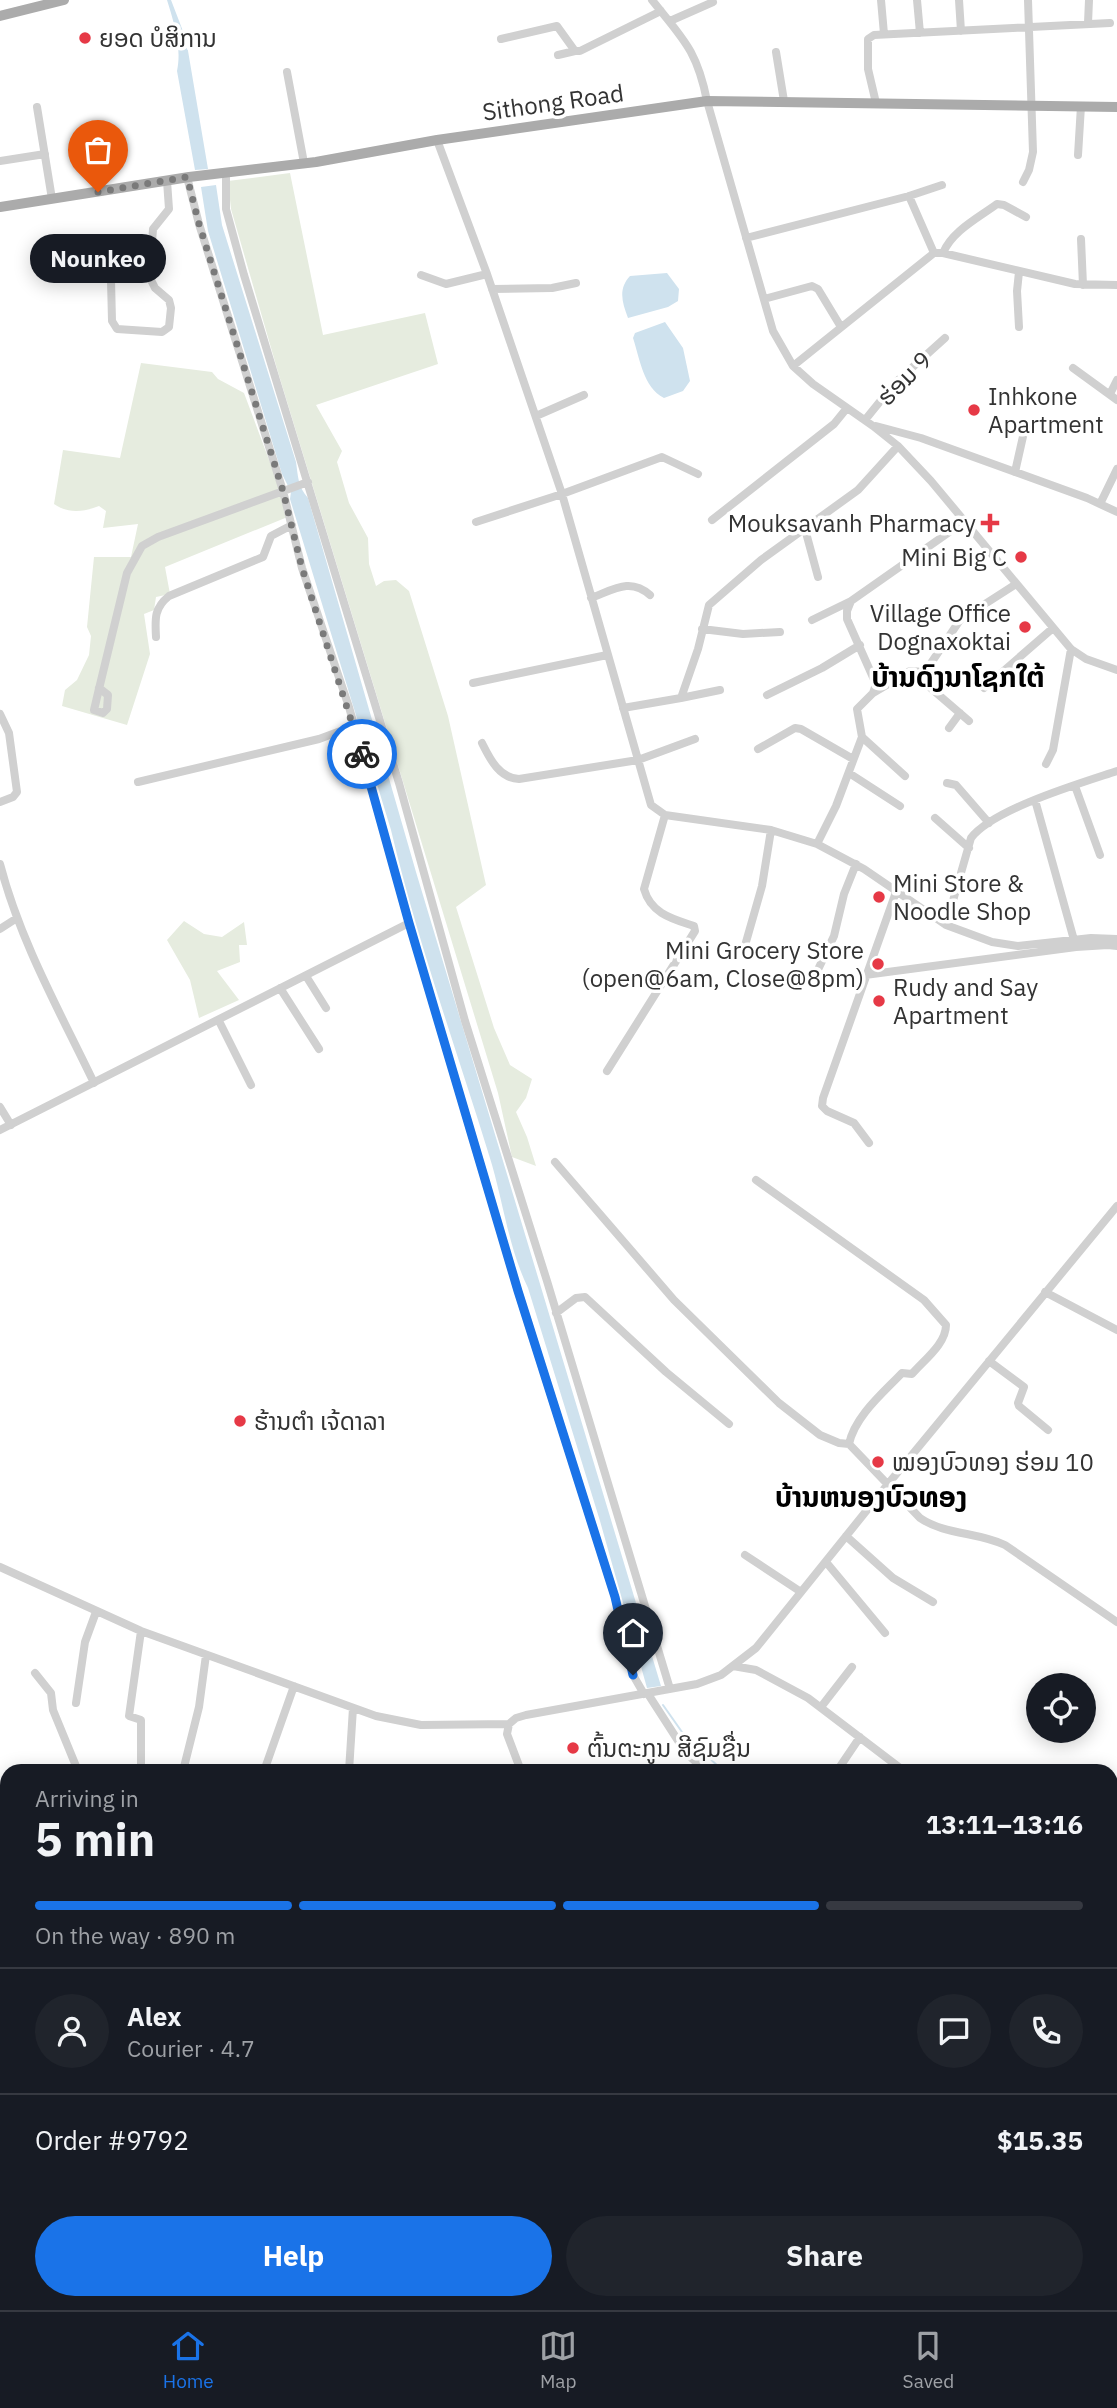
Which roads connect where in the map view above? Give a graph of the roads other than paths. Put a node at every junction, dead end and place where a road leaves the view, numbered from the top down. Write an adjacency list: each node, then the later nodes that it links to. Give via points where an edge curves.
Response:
1 (64, 0): 9 (main road)
2 (652, 0): 10 (street)
3 (881, 0): 18 (street)
4 (917, 0): 17 (street)
5 (959, 0): 16 (street)
6 (1028, 0): 15 (street)
7 (1089, 0): 13 (street)
8 (713, 2): 12 (street)
9 (29, 4): 11 (main road)
10 (661, 11): 12 (street); 20 (street)
11 (0, 16)
12 (670, 21): 24 (street, via 694,55)
13 (1088, 23): 14 (street); 15 (street)
14 (1110, 23)
15 (1028, 28): 16 (street); 27 (street)
16 (961, 30): 17 (street)
17 (920, 33): 18 (street)
18 (884, 34): 26 (street, via 868,39 868,69)
19 (501, 39): 20 (street, via 558,26)
20 (575, 51): 22 (street)
21 (776, 52): 25 (street)
22 (558, 55)
23 (287, 72): 35 (street)
24 (707, 101): 25 (main road, Sithong Road); 31 (main road, Sithong Road); 45 (street)
25 (785, 102): 26 (main road, Sithong Road)
26 (876, 103): 27 (main road, Sithong Road)
27 (1030, 106): 28 (main road, Sithong Road); 39 (street, via 1032,152)
28 (1081, 106): 30 (main road, Sithong Road); 33 (street)
29 (37, 107): 32 (street)
30 (1117, 107)
31 (437, 140): 35 (main road, Sithong Road); 49 (street)
32 (44, 154): 34 (street); 42 (street)
33 (1078, 155)
34 (0, 162)
35 (304, 163): 36 (main road, Sithong Road)
36 (226, 172): 37 (main road, Sithong Road); 73 (street, via 226,209)
37 (188, 177): 38 (main road, Sithong Road); 74 (street, via 199,224)
38 (167, 181): 42 (main road, Sithong Road); 51 (street, via 169,209 153,229 150,270 155,288 169,300 169,327 162,332 117,329 112,321)
39 (1023, 182)
40 (942, 185): 41 (street)
41 (909, 196): 45 (street); 47 (street)
42 (52, 199): 43 (main road, Sithong Road)
43 (0, 207)
44 (1026, 217): 47 (street, via 997,204)
45 (746, 238): 56 (street)
46 (1081, 239): 53 (street)
47 (938, 253): 48 (street); 57 (street)
48 (1019, 272): 53 (street); 58 (street)
49 (487, 274): 50 (street, via 446,284); 55 (street)
50 (421, 275)
51 (111, 280)
52 (576, 283): 55 (street)
53 (1083, 285): 54 (street)
54 (1117, 285)
55 (492, 289): 66 (street)
56 (764, 299): 57 (street, via 813,286); 60 (street, via 773,331)
57 (841, 327): 60 (street)
58 (1019, 327)
59 (945, 338): 67 (street, ຮ່ອມ 9, via 895,383)
60 (793, 366): 65 (street)
61 (1073, 368): 64 (street)
62 (1117, 380): 64 (street)
63 (584, 395): 66 (street)
64 (1113, 397)
65 (847, 408): 67 (street); 78 (street, via 834,424)
66 (536, 416): 75 (street)
67 (869, 423): 69 (street); 71 (street)
68 (1026, 423): 71 (street)
69 (898, 446): 79 (street); 82 (street, via 858,490)
70 (1117, 469): 76 (street)
71 (1015, 472): 76 (street)
72 (698, 474): 75 (street, via 662,457)
73 (305, 483): 74 (street); 163 (street)
74 (286, 490): 81 (street); 99 (street, via 142,546 127,573)
75 (562, 494): 80 (street); 86 (street)
76 (1100, 504): 77 (street)
77 (1117, 512)
78 (712, 520)
79 (965, 521): 84 (street); 87 (street)
80 (476, 522)
81 (292, 525): 92 (street, via 271,536 263,557 169,596 155,615); 109 (street)
82 (805, 529): 83 (street); 90 (street, via 718,594 709,605)
83 (818, 577)
84 (1016, 584): 89 (street); 97 (street, via 960,620)
85 (650, 595): 86 (street, via 633,585)
86 (591, 598): 95 (street)
87 (851, 601): 88 (street); 93 (street, via 847,619)
88 (812, 620)
89 (1053, 628): 94 (street); 100 (street)
90 (702, 629): 91 (street); 104 (street)
91 (780, 632)
92 (156, 637)
93 (860, 645): 102 (street, via 876,684); 103 (street)
94 (1071, 649): 96 (street); 117 (street, via 1053,750)
95 (607, 655): 98 (street); 105 (street)
96 (1117, 670)
97 (925, 672): 102 (street, via 910,671); 106 (street, via 926,684)
98 (473, 683)
99 (99, 688)
100 (984, 688)
101 (720, 690): 104 (street)
102 (873, 693): 111 (street, via 857,709)
103 (767, 695)
104 (681, 698): 105 (street)
105 (623, 708): 116 (street)
106 (960, 713): 108 (street); 110 (street)
107 (0, 714): 125 (street, via 9,733 16,792)
108 (969, 721)
109 (354, 726): 121 (street, via 318,739); 138 (street)
110 (949, 728)
111 (862, 737): 115 (street); 120 (street)
112 (695, 739): 116 (street)
113 (482, 743): 116 (street, via 509,778)
114 (758, 749): 115 (street, via 795,728)
115 (853, 759): 119 (street)
116 (638, 760): 127 (street, via 651,805)
117 (1046, 764)
118 (1117, 771): 123 (street)
119 (849, 773): 126 (street); 131 (street)
120 (905, 776)
121 (138, 782)
122 (947, 783): 129 (street, via 956,785)
123 (1075, 786): 124 (street); 133 (street)
124 (1035, 800): 129 (street); 142 (street)
125 (0, 802)
126 (900, 806)
127 (665, 815): 130 (street); 152 (street, via 644,890 654,908 696,928)
128 (935, 818): 132 (street)
129 (989, 823): 132 (street, via 976,832)
130 (771, 830): 131 (street); 143 (street)
131 (817, 844): 135 (street)
132 (969, 848): 139 (street)
133 (1100, 855)
134 (0, 864): 137 (street)
135 (856, 864): 136 (street); 147 (street, via 834,936)
136 (896, 892): 139 (street); 145 (street)
137 (17, 918): 140 (street); 153 (street)
138 (409, 923): 146 (street); 186 (street, via 615,1597 633,1675)
139 (946, 925): 142 (street, via 1003,945)
140 (0, 929)
141 (1117, 939): 142 (street)
142 (1074, 940)
143 (746, 943)
144 (1117, 946): 145 (street, via 1076,947)
145 (865, 975): 158 (street, via 822,1106 854,1123)
146 (306, 976): 148 (street); 149 (street)
147 (813, 980)
148 (280, 988): 150 (street); 151 (street)
149 (326, 1009)
150 (219, 1021): 153 (street); 154 (street)
151 (319, 1049)
152 (607, 1071)
153 (94, 1083): 156 (street)
154 (251, 1086)
155 (0, 1107): 156 (street)
156 (11, 1125): 157 (street)
157 (0, 1130)
158 (869, 1143)
159 (555, 1162): 168 (street, via 674,1300 779,1403 820,1434)
160 (757, 1180): 168 (street, via 924,1300 946,1325 940,1344 912,1374 902,1373 875,1402 852,1431)
161 (1117, 1206): 162 (street)
162 (1045, 1292): 164 (street); 165 (street)
163 (556, 1314): 166 (street, via 576,1298 585,1297); 185 (street)
164 (1117, 1330)
165 (989, 1360): 167 (street, via 1024,1387 1019,1406); 169 (street)
166 (729, 1424)
167 (1048, 1430)
168 (849, 1444): 169 (street)
169 (888, 1484): 170 (street); 177 (street, via 928,1523 1005,1545)
170 (846, 1536): 172 (street); 175 (street, via 893,1578)
171 (745, 1555): 174 (street)
172 (826, 1562): 174 (street); 179 (street)
173 (0, 1567): 176 (street)
174 (801, 1592): 181 (street, via 756,1648)
175 (933, 1602)
176 (96, 1612): 178 (street); 187 (street, via 85,1642)
177 (1117, 1622)
178 (141, 1631): 180 (street); 193 (street, via 129,1716 141,1720)
179 (885, 1633)
180 (206, 1655): 184 (street); 194 (street)
181 (733, 1666): 185 (street, via 697,1684); 188 (street, via 756,1670)
182 (852, 1667): 188 (street)
183 (35, 1673): 192 (street, via 51,1693 53,1710)
184 (294, 1686): 189 (street); 195 (street)
185 (670, 1689): 186 (street)
186 (646, 1694): 190 (street, via 526,1715); 198 (street, via 686,1754)
187 (76, 1703)
188 (821, 1707): 191 (street)
189 (354, 1709): 190 (street, via 400,1723); 196 (street)
190 (509, 1724): 197 (street, via 507,1734)
191 (860, 1737): 199 (street); 200 (street)
192 (75, 1764)
193 (141, 1764)
194 (185, 1764)
195 (266, 1764)
196 (350, 1764)
197 (518, 1764)
198 (698, 1764)
199 (842, 1764)
200 (895, 1764)

